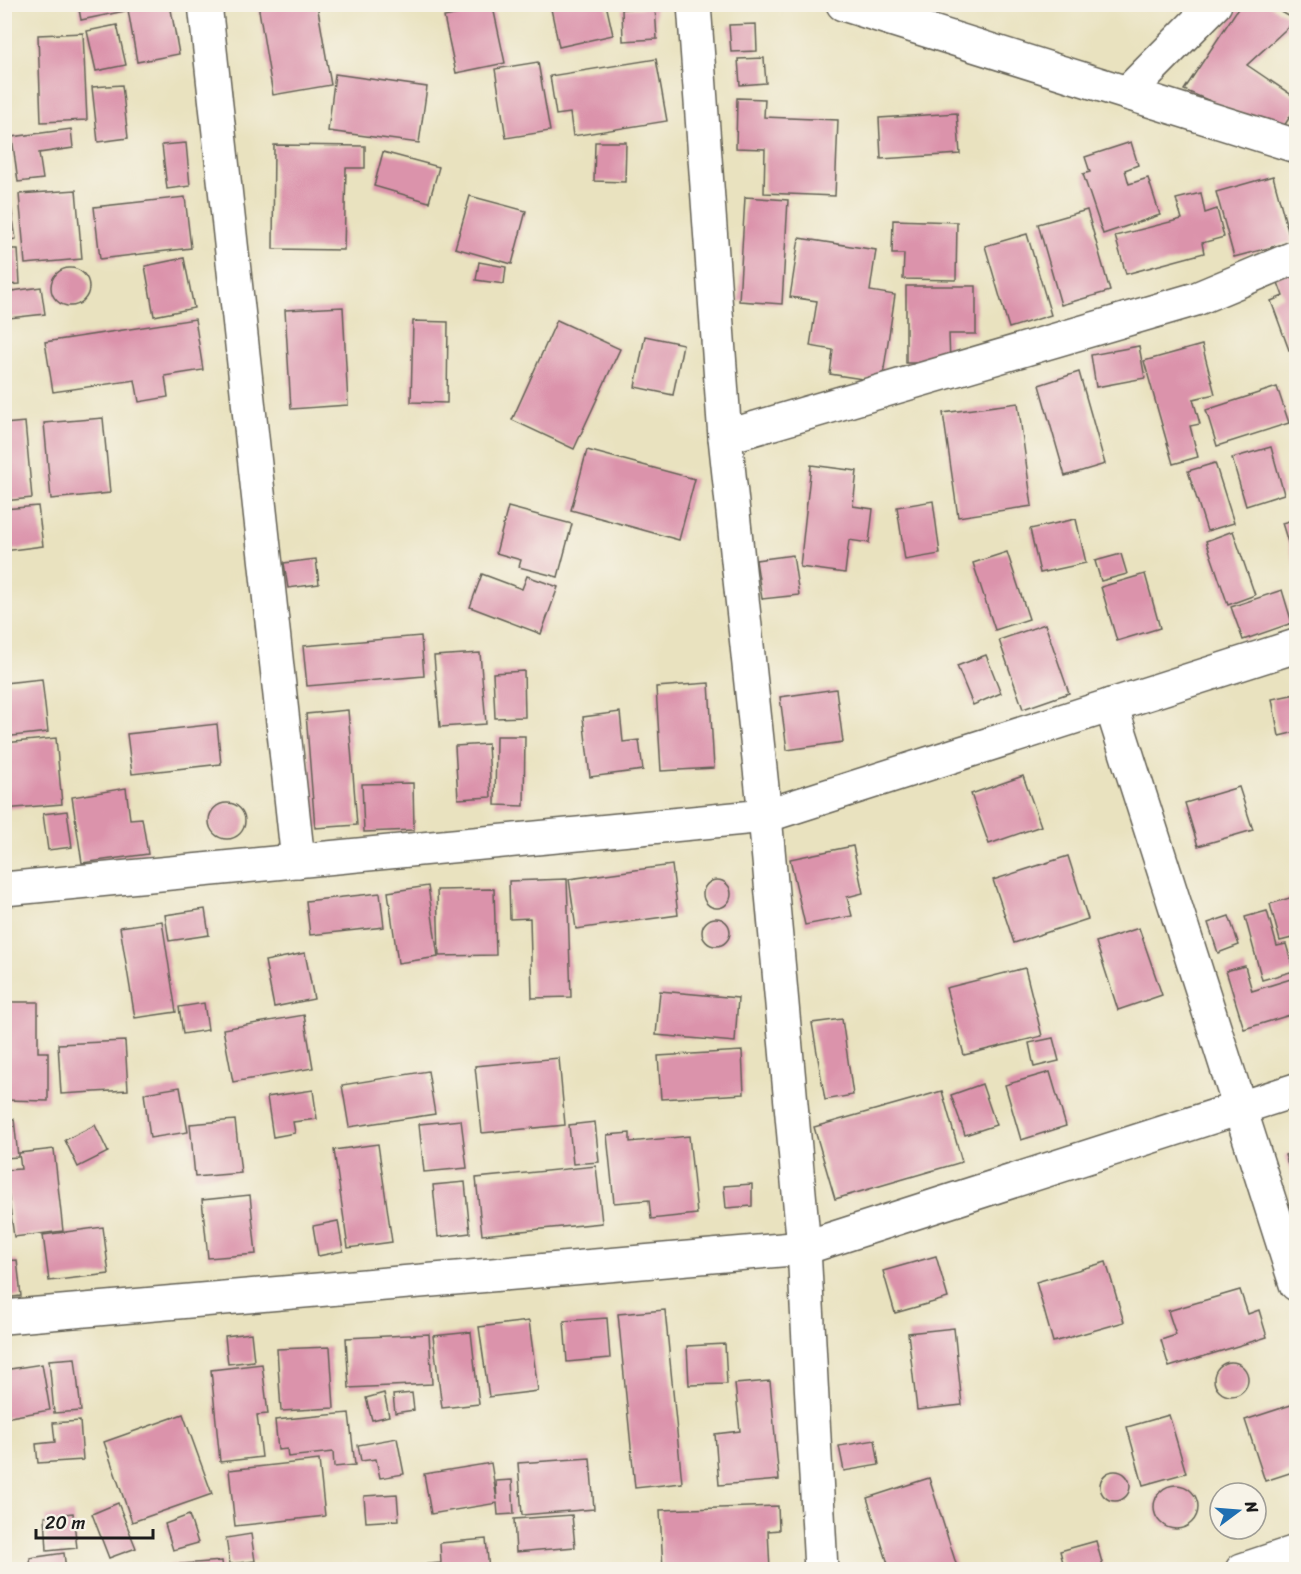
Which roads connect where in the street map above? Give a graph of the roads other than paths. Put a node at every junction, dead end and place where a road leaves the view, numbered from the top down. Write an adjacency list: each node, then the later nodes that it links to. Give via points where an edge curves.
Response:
1 (205, 4): 12 (street)
2 (694, 4): 8 (street)
3 (843, 4): 5 (street)
4 (1215, 4): 5 (street)
5 (1127, 93): 6 (street)
6 (1296, 146)
7 (1296, 257): 8 (street, via 1196,299)
8 (725, 437): 11 (street)
9 (1296, 646): 10 (street)
10 (1111, 705): 11 (street); 15 (street)
11 (765, 816): 12 (street); 16 (street)
12 (298, 861): 13 (street)
13 (4, 889)
14 (1296, 1090): 15 (street)
15 (1239, 1109): 16 (street); 17 (street)
16 (804, 1248): 18 (street); 20 (street)
17 (1296, 1284)
18 (4, 1317)
19 (1296, 1552): 21 (street)
20 (821, 1569)
21 (1242, 1569)

